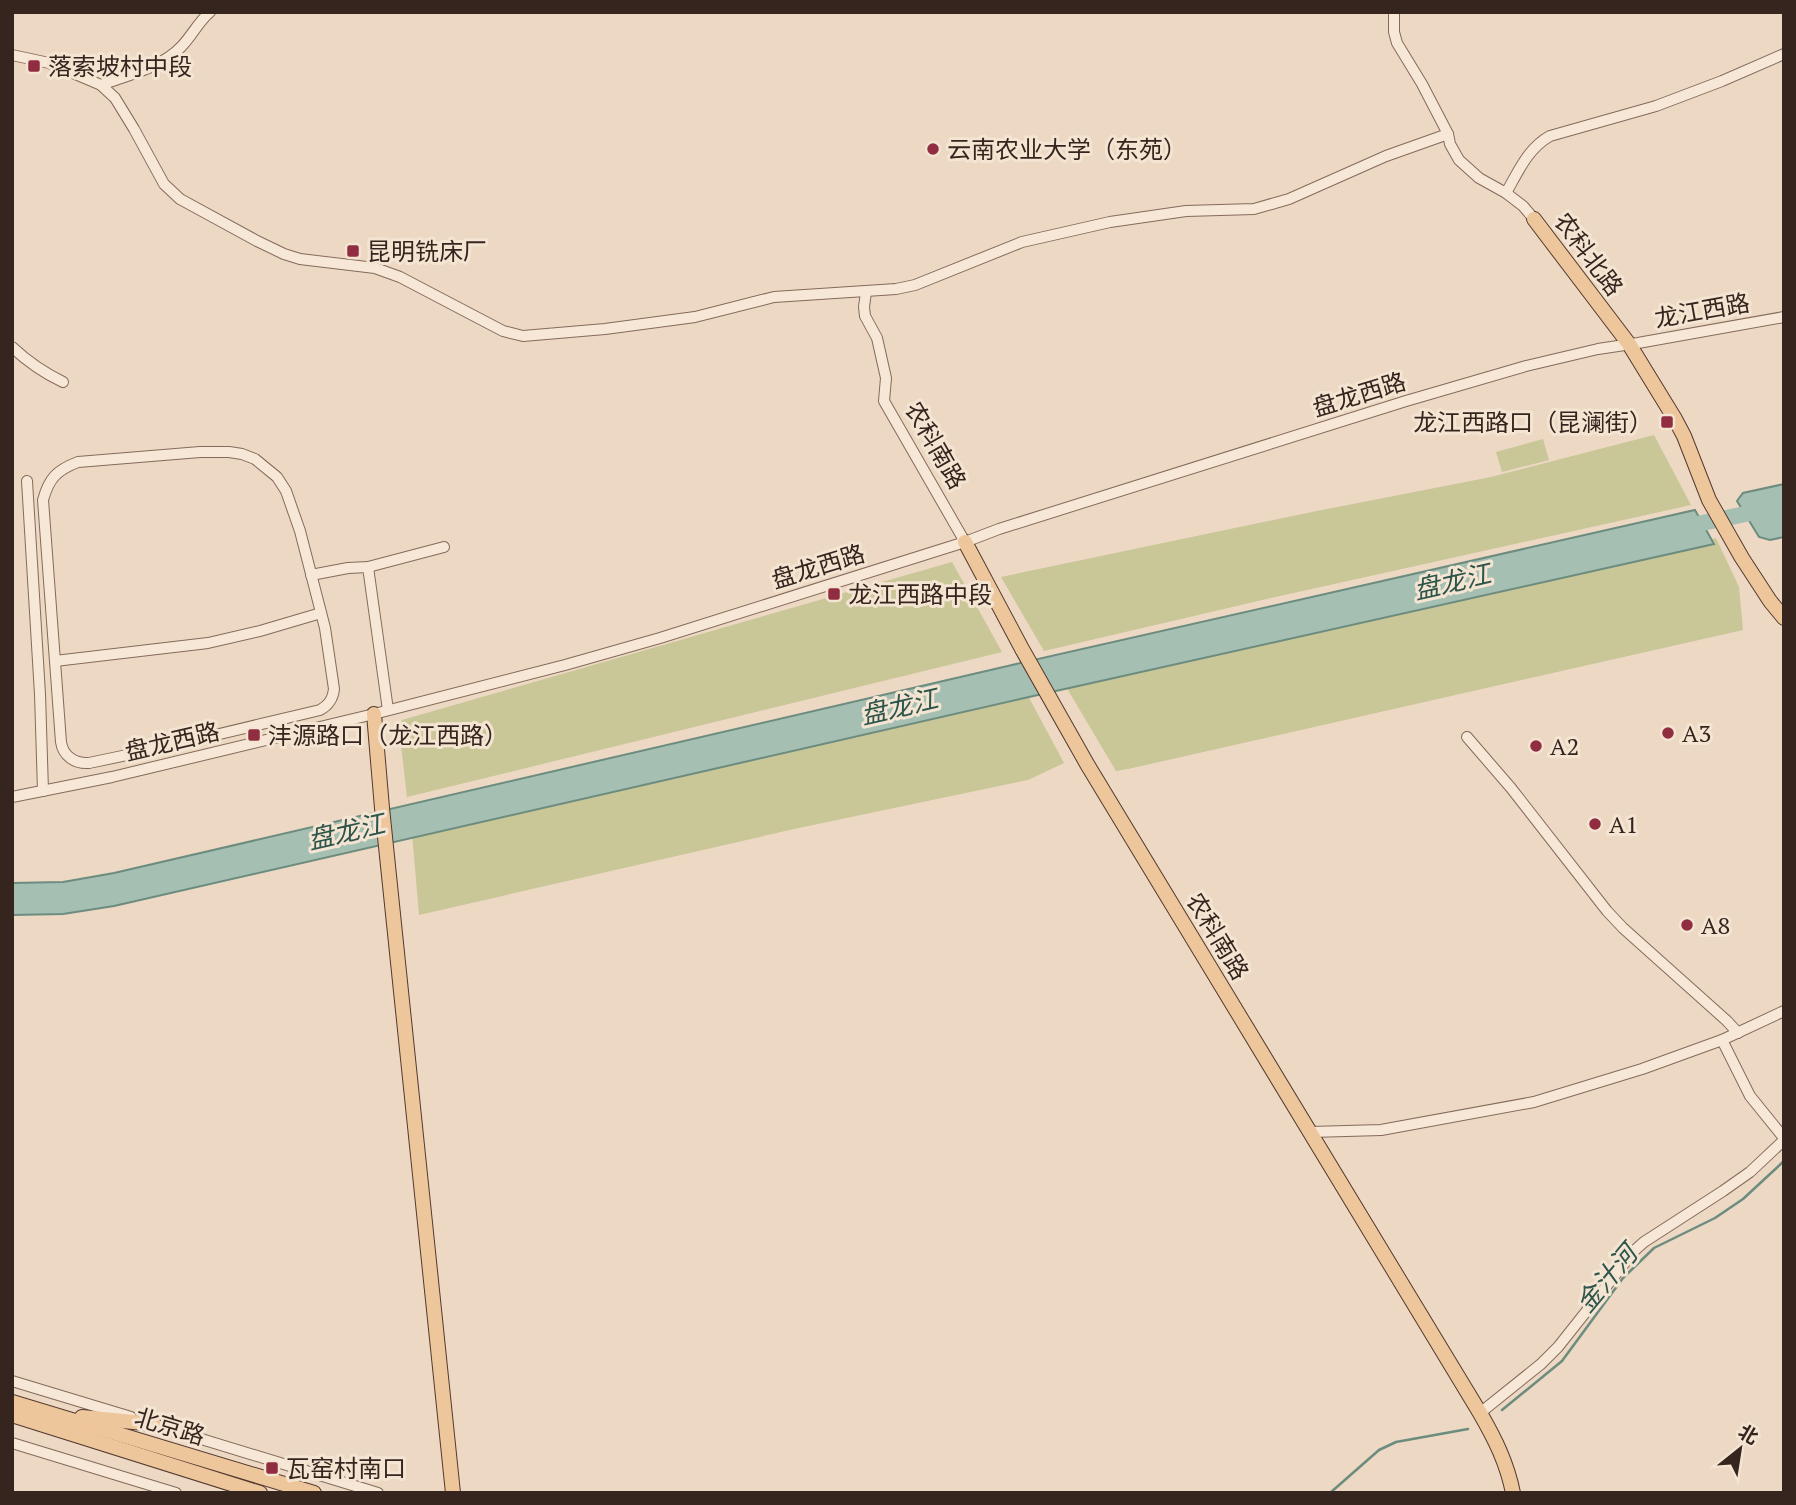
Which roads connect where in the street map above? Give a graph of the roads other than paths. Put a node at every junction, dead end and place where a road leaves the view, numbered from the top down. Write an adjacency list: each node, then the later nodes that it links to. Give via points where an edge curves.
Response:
1 (210, 12): 5 (street, via 162,62)
2 (1394, 12): 6 (street, via 1397,43)
3 (1784, 54): 7 (street, via 1656,106 1549,136 1531,150)
4 (12, 55): 5 (street, via 49,63)
5 (101, 85): 9 (street, via 135,129 163,184 180,199 284,254 375,268 503,331 523,336 605,329 695,317 774,297)
6 (1448, 134): 7 (street, via 1459,160); 9 (street, via 1254,209 1186,211 1110,222 1022,243 915,285)
7 (1506, 193): 8 (street)
8 (1534, 219): 11 (main road, 农科北路, via 1551,226)
9 (866, 292): 15 (street, 农科南路, via 865,316 877,338 886,378 884,401)
10 (1784, 317): 11 (street, 龙江西路)
11 (1633, 344): 15 (street, 盘龙西路, via 1538,363 1445,390); 17 (main road, 农科北路, via 1692,432 1713,498)
12 (12, 348): 13 (street)
13 (63, 382)
14 (27, 481): 26 (street)
15 (965, 542): 24 (street, 盘龙西路, via 649,641); 31 (main road, 农科南路, via 1058,715)
16 (444, 547): 18 (street)
17 (1745, 556): 20 (main road); 22 (main road)
18 (368, 567): 19 (street); 24 (street)
19 (311, 575): 21 (street); 23 (street, via 286,491 255,458 200,452 78,462 57,473 43,500)
20 (1784, 604)
21 (321, 613): 23 (street, via 208,643); 23 (street, via 334,689 326,707 89,763 69,758 62,747)
22 (1784, 618)
23 (55, 661)
24 (381, 712): 26 (street, 盘龙西路); 44 (main road, via 382,808)
25 (1467, 737): 29 (street, via 1607,911)
26 (43, 791): 27 (street, 盘龙西路)
27 (12, 797)
28 (1784, 1010): 29 (street)
29 (1738, 1033): 30 (street)
30 (1723, 1040): 31 (street, via 1534,1102 1381,1130); 32 (street, via 1750,1096)
31 (1311, 1132): 36 (main road, 农科南路)
32 (1784, 1139): 36 (street, via 1750,1172 1635,1250 1558,1347)
33 (12, 1381): 38 (street)
34 (12, 1402): 35 (main road, 北京路)
35 (48, 1413): 38 (main road); 42 (main road, 北京路)
36 (1480, 1413): 45 (main road, 农科南路, via 1498,1444)
37 (12, 1415): 41 (main road, 北京路)
38 (154, 1424): 43 (street)
39 (12, 1443): 40 (street)
40 (176, 1493)
41 (260, 1493)
42 (314, 1493)
43 (378, 1493)
44 (453, 1493)
45 (1513, 1493)

